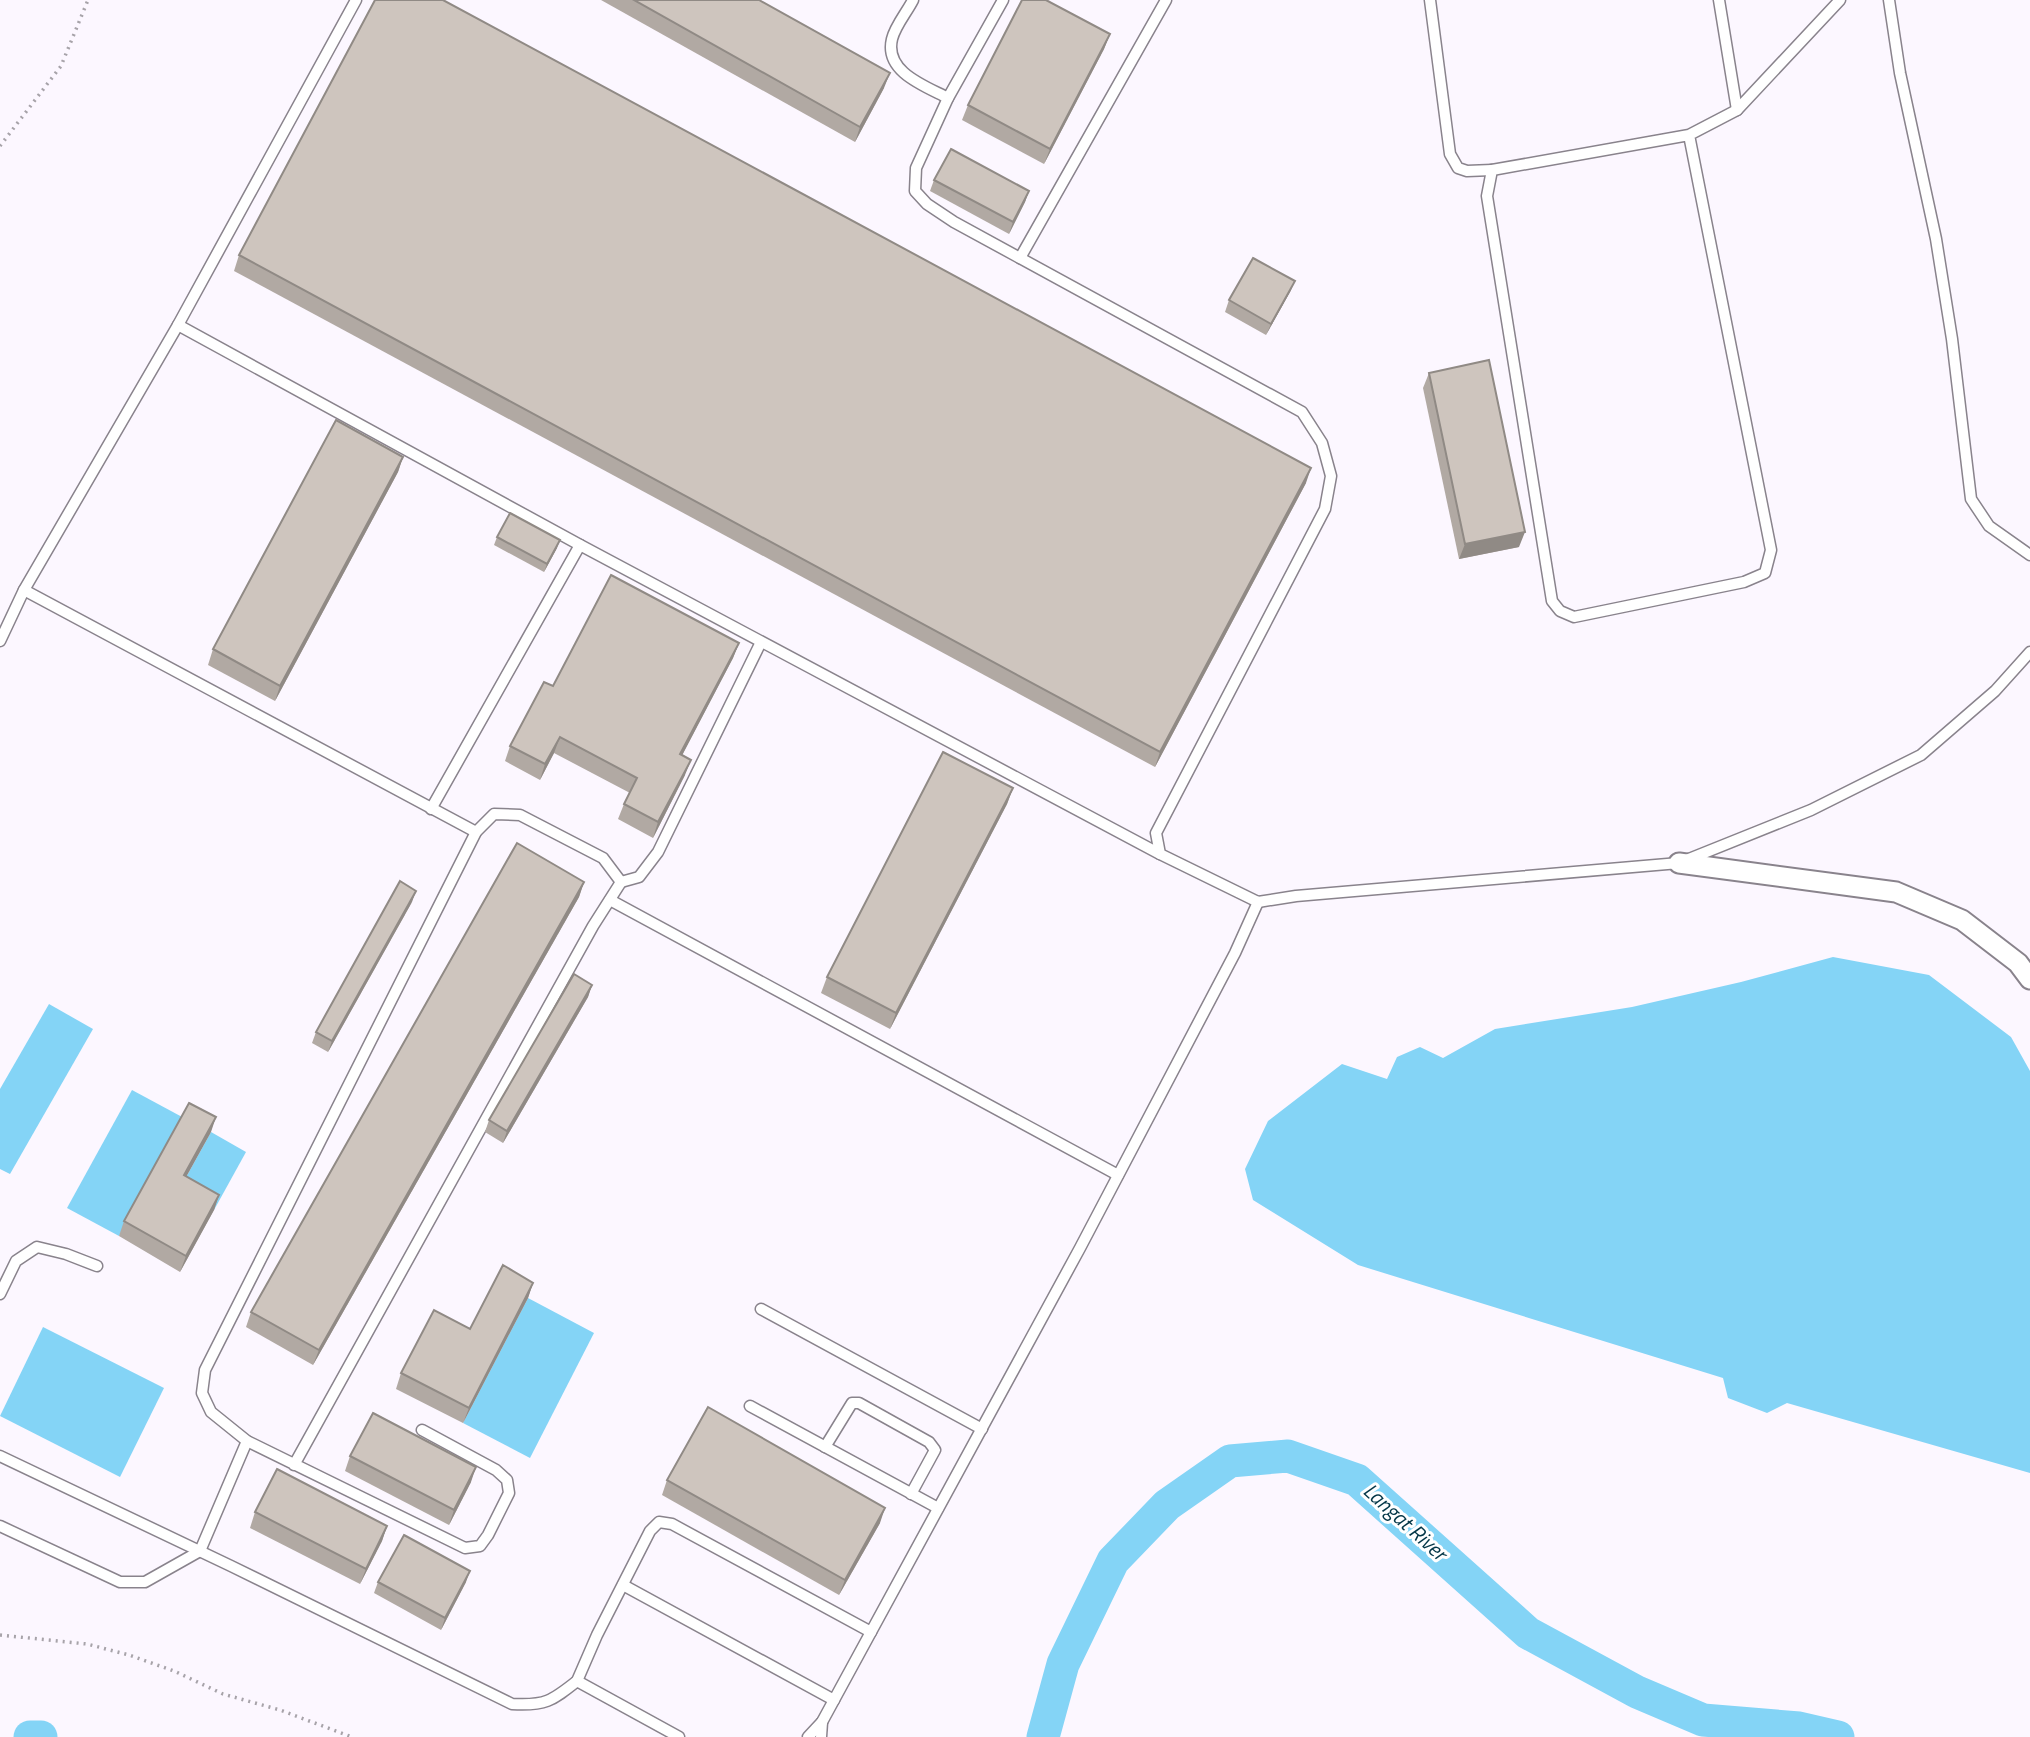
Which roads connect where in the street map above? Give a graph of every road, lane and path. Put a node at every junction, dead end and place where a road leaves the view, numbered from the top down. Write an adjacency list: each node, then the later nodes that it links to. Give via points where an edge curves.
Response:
1 (89, 0): 13 (path, via 61,66)
2 (356, 0): 16 (lane)
3 (913, 0): 10 (lane, via 892,38 892,56 906,76)
4 (1003, 0): 10 (lane)
5 (1166, 0): 15 (lane)
6 (1430, 0): 14 (lane, via 1450,154 1458,168)
7 (1719, 0): 11 (lane)
8 (1840, 0): 11 (lane)
9 (1889, 0): 18 (lane, via 1936,239 1970,499 1989,526)
10 (948, 98): 15 (lane, via 916,168 915,191 954,222)
11 (1737, 110): 12 (lane)
12 (1689, 135): 14 (lane); 14 (lane, via 1771,550 1765,573 1744,582 1574,617 1552,601 1487,196)
13 (0, 146)
14 (1492, 170)
15 (1020, 258): 25 (lane, via 1302,412 1322,443 1331,476 1325,509 1156,833)
16 (178, 325): 17 (lane); 19 (lane)
17 (580, 545): 21 (lane); 23 (lane)
18 (2030, 555)
19 (24, 590): 20 (lane); 23 (lane)
20 (0, 641)
21 (761, 642): 25 (lane); 27 (lane, via 657,852 639,877)
22 (2030, 652): 26 (lane, via 1995,691 1921,755 1811,810)
23 (431, 809): 24 (lane)
24 (476, 832): 27 (lane, via 494,814 520,815 603,858); 38 (lane, via 205,1370 202,1393 211,1412)
25 (1160, 854): 29 (lane)
26 (1679, 863): 29 (lane); 30 (street, via 1896,892 1962,920 2018,963)
27 (621, 883): 28 (lane)
28 (610, 900): 31 (lane); 41 (lane)
29 (1258, 902): 31 (lane)
30 (2030, 979)
31 (1118, 1175): 36 (lane)
32 (97, 1266): 33 (lane, via 37,1247 16,1261)
33 (0, 1294)
34 (761, 1309): 36 (lane)
35 (750, 1406): 39 (lane)
36 (982, 1429): 43 (lane)
37 (422, 1430): 41 (lane, via 507,1480 509,1493 480,1546 465,1548)
38 (247, 1441): 41 (lane); 45 (lane)
39 (825, 1447): 42 (lane); 42 (lane, via 846,1409 859,1403 929,1442 935,1450)
40 (0, 1456): 45 (lane)
41 (294, 1465)
42 (911, 1494): 43 (lane)
43 (938, 1508): 47 (lane)
44 (0, 1526): 45 (lane, via 120,1582 145,1582)
45 (200, 1551): 49 (lane, via 512,1704 536,1706)
46 (623, 1585): 47 (lane, via 650,1531 659,1522 672,1524); 49 (lane); 50 (lane)
47 (871, 1632): 50 (lane)
48 (0, 1635): 52 (path, via 87,1644 129,1655 223,1694)
49 (578, 1681): 53 (lane)
50 (834, 1700): 51 (lane)
51 (822, 1722): 54 (lane); 55 (lane)
52 (352, 1737)
53 (679, 1737)
54 (808, 1737)
55 (821, 1737)

